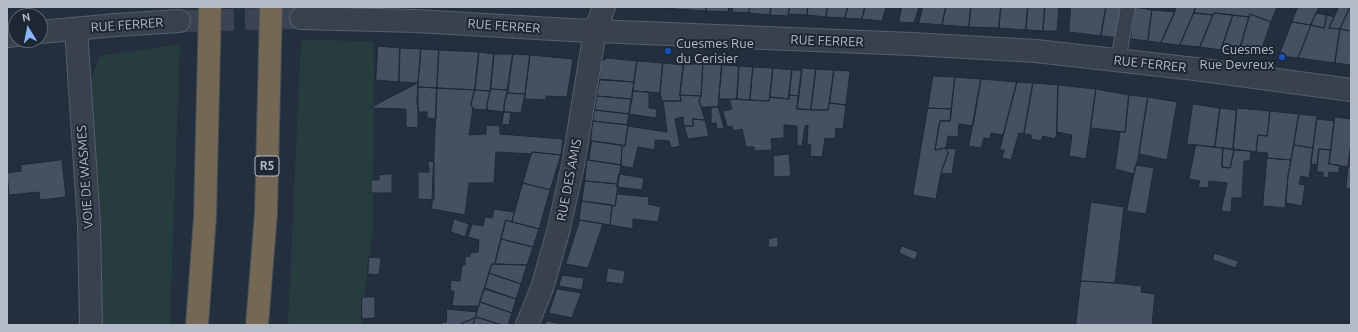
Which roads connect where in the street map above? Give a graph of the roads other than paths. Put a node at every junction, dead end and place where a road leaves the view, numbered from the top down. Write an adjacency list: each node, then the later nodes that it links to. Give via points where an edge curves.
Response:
1 (210, 7): 13 (highway, via 205,217)
2 (271, 7): 14 (highway, R5, via 266,212)
3 (604, 7): 9 (street, RUE DES AMIS)
4 (1128, 7): 10 (lane)
5 (301, 18): 9 (street, RUE FERRER, via 416,21)
6 (178, 21): 7 (street, RUE FERRER)
7 (76, 29): 8 (street, RUE FERRER); 12 (street, VOIE DE WASMES, via 88,224)
8 (48, 31)
9 (595, 31): 10 (street, RUE FERRER, via 928,45 1036,51); 15 (street, RUE DES AMIS, via 573,165 558,232 542,288)
10 (1118, 60): 11 (street, RUE FERRER)
11 (1351, 90)
12 (91, 325)
13 (197, 325)
14 (257, 325)
15 (527, 325)

